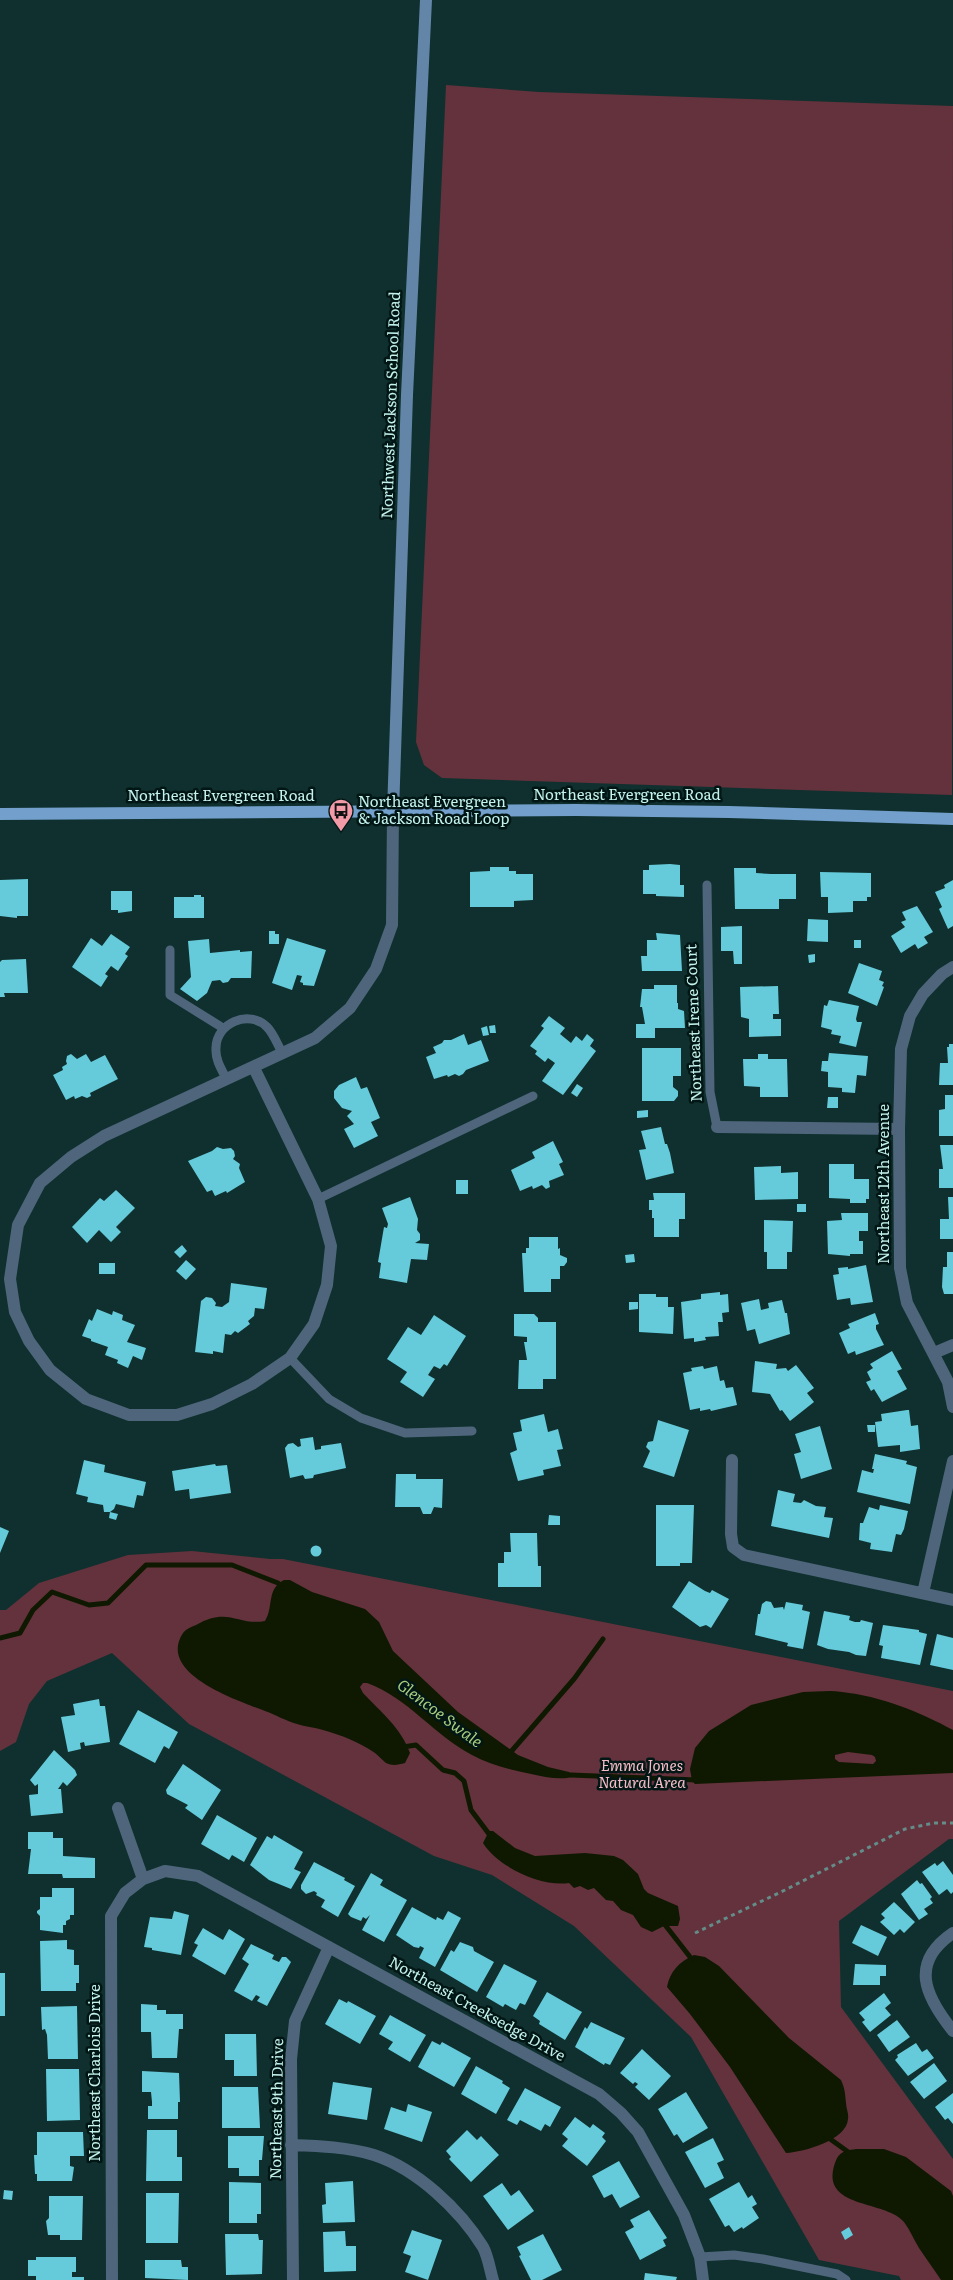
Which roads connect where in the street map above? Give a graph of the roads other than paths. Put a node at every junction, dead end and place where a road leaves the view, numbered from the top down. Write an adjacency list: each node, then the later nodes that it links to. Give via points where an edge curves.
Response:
1 (426, 0): 2 (main road, Northwest Jackson School Road, via 407,385)
2 (393, 812): 3 (main road, Northeast Evergreen Road); 4 (main road, Northeast Evergreen Road, via 729,812); 9 (street, via 392,925 376,969 350,1008 315,1038)
3 (0, 814)
4 (953, 819)
5 (707, 885): 13 (lane, Northeast Irene Court, via 710,1092)
6 (170, 950): 8 (lane, via 170,995)
7 (953, 967): 14 (street, Northeast 12th Avenue, via 923,994 910,1016 902,1049)
8 (222, 1028): 9 (lane, via 243,1019 261,1022 268,1027); 11 (lane, via 216,1053)
9 (283, 1054): 10 (street)
10 (254, 1068): 11 (street); 15 (street)
11 (227, 1080): 16 (street, via 104,1136 71,1157 40,1183 18,1225)
12 (533, 1096): 15 (lane)
13 (716, 1127): 14 (street, Northeast Irene Court)
14 (899, 1129): 18 (street, Northeast 12th Avenue, via 900,1268 907,1303)
15 (318, 1199): 19 (street, via 331,1246 327,1285 314,1324)
16 (5, 1280): 19 (street, via 28,1341 50,1370 86,1399 129,1415 177,1415 212,1404 252,1384)
17 (953, 1345): 18 (street)
18 (934, 1353): 20 (street, Northeast 12th Avenue, via 948,1382)
19 (290, 1358): 21 (lane, via 329,1399 361,1418 405,1433)
20 (953, 1407)
21 (472, 1431)
22 (732, 1460): 24 (street, via 733,1547 758,1558)
23 (953, 1461): 24 (street)
24 (923, 1594): 25 (street)
25 (953, 1600)
26 (118, 1808): 27 (street)
27 (144, 1879): 29 (street, Northeast Creeksedge Drive, via 166,1870 198,1876); 33 (street, Northeast Charlois Drive, via 125,1892 111,1916)
28 (953, 1933): 30 (street, via 931,1952 924,1970 926,1986 936,2010)
29 (329, 1947): 31 (street, Northeast 9th Drive, via 295,2022 291,2059); 32 (street, Northeast Creeksedge Drive, via 599,2094 638,2132 684,2215)
30 (953, 2031)
31 (291, 2145): 34 (street, Northeast 9th Drive); 35 (street, via 334,2147 375,2156 410,2172 444,2200 484,2248)
32 (700, 2257): 36 (street, Northeast Creeksedge Drive); 37 (lane, via 734,2255 763,2259 837,2274)
33 (112, 2280)
34 (293, 2280)
35 (493, 2280)
36 (703, 2280)
37 (846, 2280)

